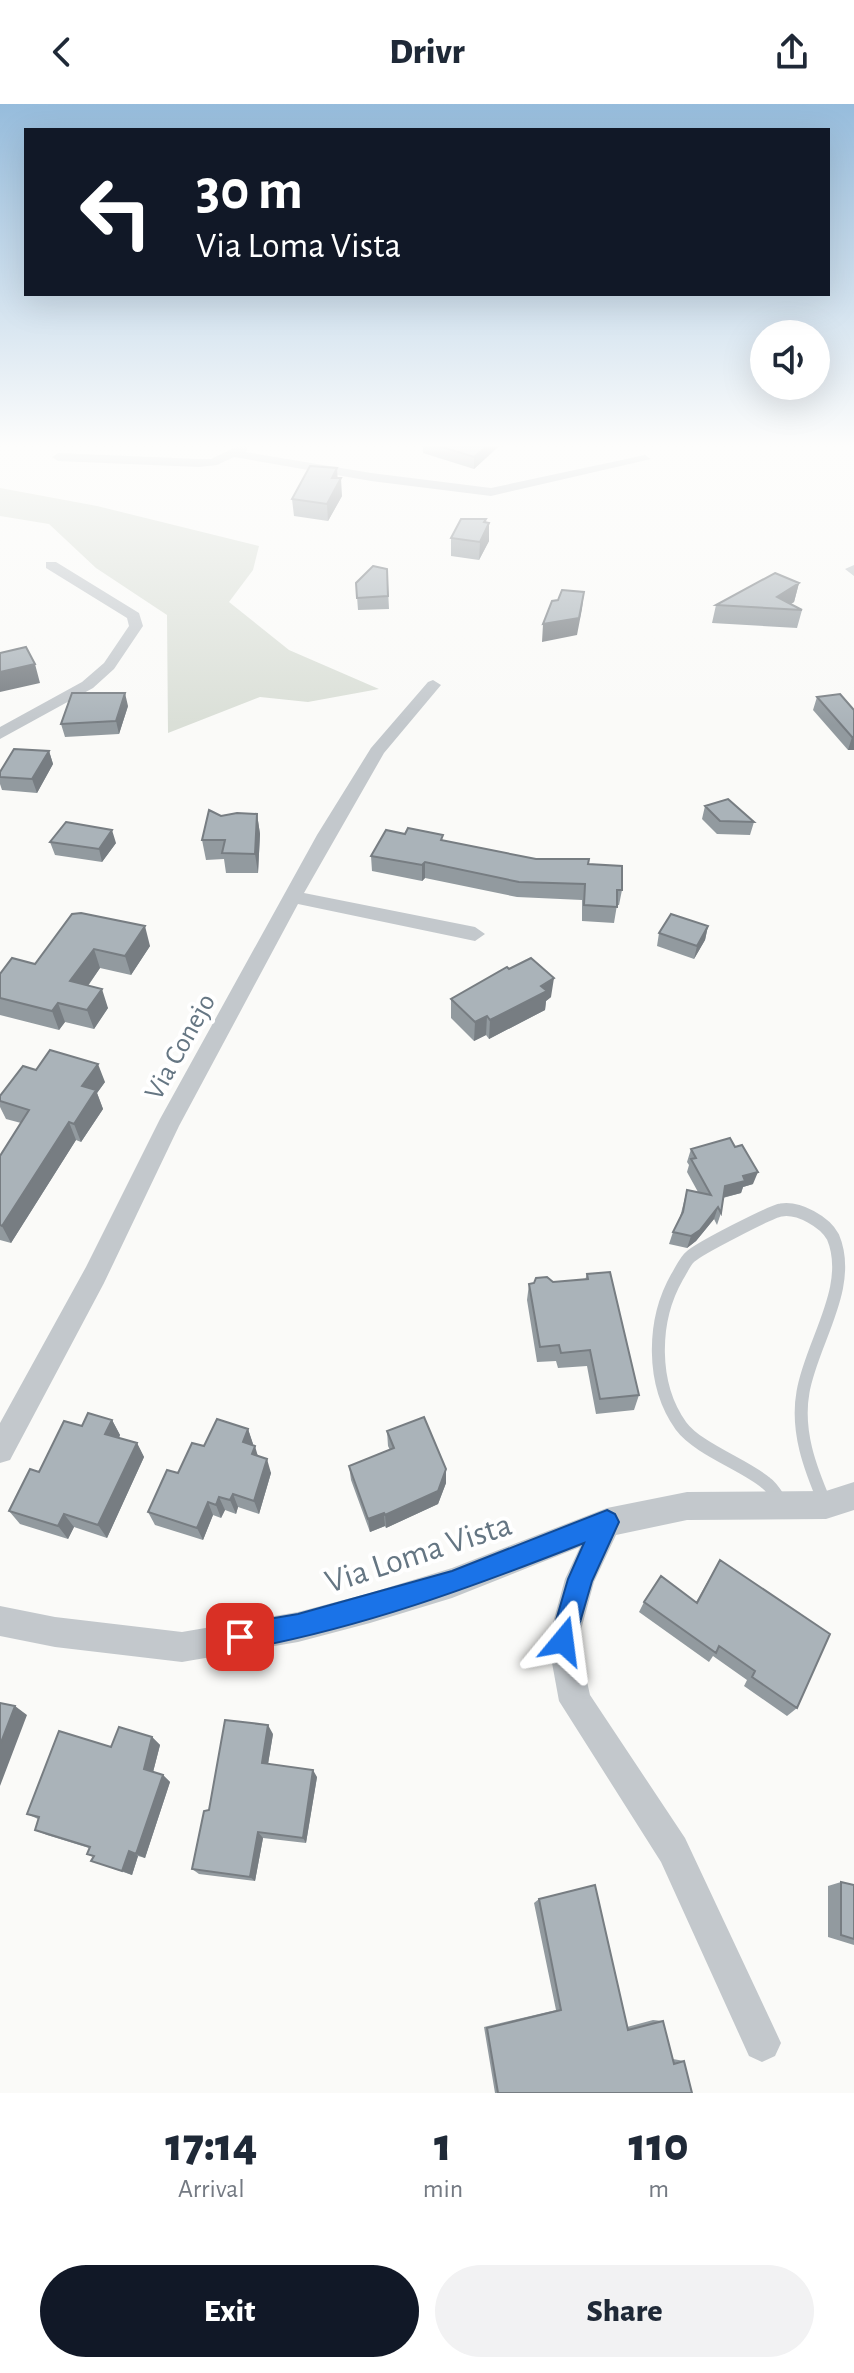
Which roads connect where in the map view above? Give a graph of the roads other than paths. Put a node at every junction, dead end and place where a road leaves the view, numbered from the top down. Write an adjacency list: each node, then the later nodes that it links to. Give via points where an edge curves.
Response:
1 (51, 565): 3 (street, via 134,616 136,626 96,680)
2 (433, 685): 4 (street, Via Conejo, via 377,751)
3 (0, 734)
4 (293, 897): 5 (street); 6 (street, Via Conejo)
5 (475, 934)
6 (0, 1450)
7 (840, 1500): 8 (street, Via Loma Vista); 8 (lane, via 806,1460 800,1414 809,1368 841,1305 843,1255 831,1231 802,1212 780,1210 689,1257 671,1288 658,1335 661,1385 682,1428 767,1483)
8 (783, 1506): 9 (street, Via Loma Vista, via 687,1506)
9 (607, 1522): 10 (street, Via Loma Vista, via 452,1583 370,1608 182,1647); 11 (street, via 580,1579 563,1641 575,1701 673,1850)
10 (0, 1621)
11 (762, 2043)

